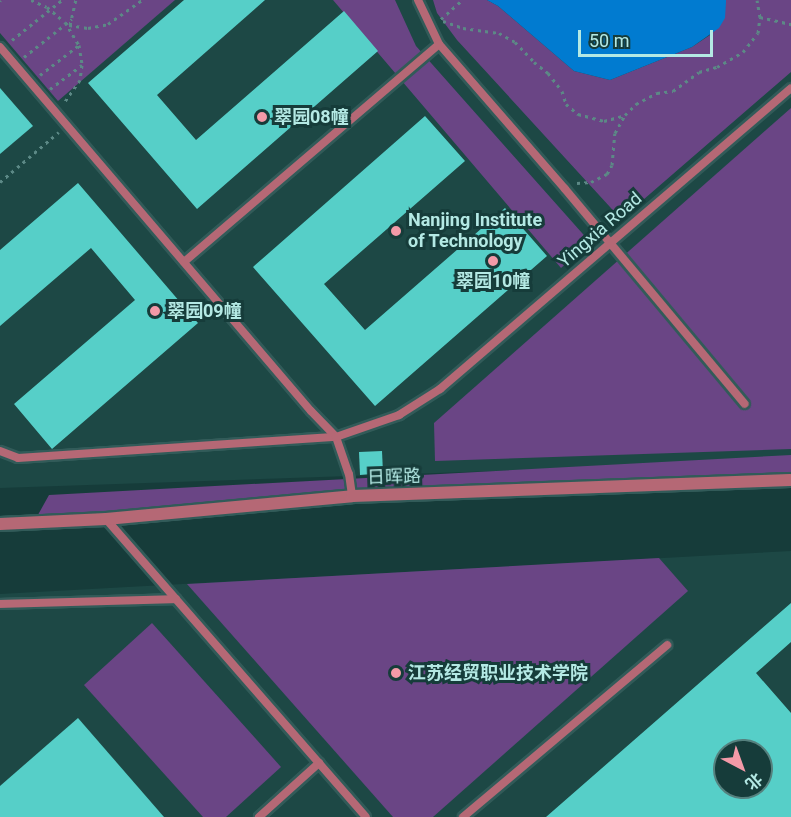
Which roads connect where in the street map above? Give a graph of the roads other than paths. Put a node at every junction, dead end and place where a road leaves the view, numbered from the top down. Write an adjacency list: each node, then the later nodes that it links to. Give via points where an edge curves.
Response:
1 (418, 0): 2 (lane)
2 (439, 44): 5 (lane); 6 (lane)
3 (1, 48): 6 (lane)
4 (791, 88): 5 (lane, Yingxia Road)
5 (610, 242): 7 (lane); 8 (lane, Yingxia Road, via 440,389 399,415)
6 (184, 262): 8 (lane)
7 (745, 404)
8 (336, 437): 9 (lane, Yingxia Road, via 18,458); 11 (lane)
9 (0, 452)
10 (791, 480): 11 (street, 日晖路)
11 (352, 496): 12 (street, 日晖路)
12 (105, 519): 13 (street, 日晖路); 14 (lane)
13 (0, 524)
14 (176, 599): 15 (lane); 17 (lane)
15 (0, 604)
16 (667, 645): 20 (lane)
17 (319, 763): 18 (lane); 19 (lane)
18 (259, 817)
19 (366, 817)
20 (463, 817)

